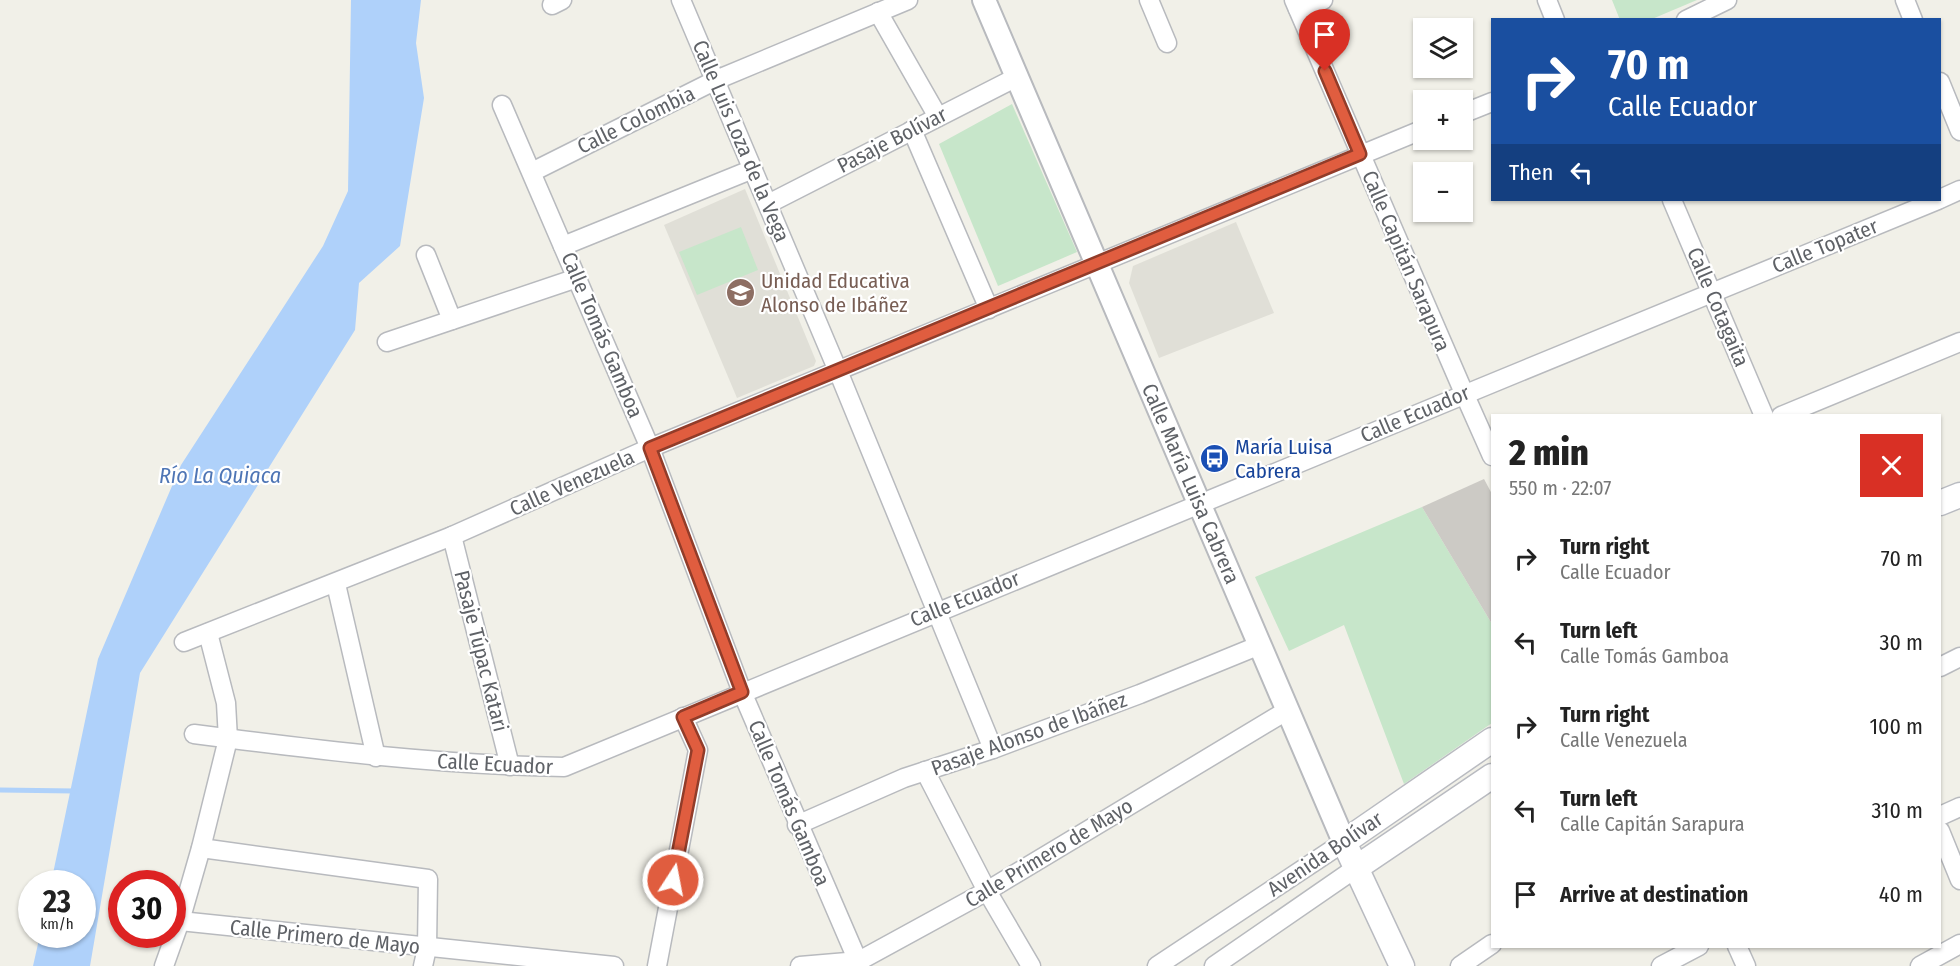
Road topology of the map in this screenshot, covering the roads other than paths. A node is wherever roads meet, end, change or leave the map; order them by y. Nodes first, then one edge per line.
1 (681, 0) edge
2 (908, 0) edge
3 (984, 0) edge
4 (1149, 0) edge
5 (1323, 0) edge
6 (1547, 0) edge
7 (1727, 0) edge
8 (1905, 0) edge
9 (1296, 5) edge
10 (878, 12) junction
11 (1555, 18) edge
12 (1690, 18) edge
13 (1912, 18) edge
14 (1167, 43) dead end
15 (1017, 77) junction
16 (716, 80) junction
17 (1941, 84) edge
18 (1491, 102) edge
19 (502, 105) dead end
20 (1473, 110) edge
21 (938, 117) junction
22 (912, 130) junction
23 (1960, 131) edge
24 (1413, 133) edge
25 (1360, 154) junction
26 (753, 168) junction
27 (531, 172) junction
28 (1960, 190) edge
29 (1941, 198) edge
30 (1672, 201) edge
31 (1934, 201) edge
32 (768, 204) junction
33 (563, 246) junction
34 (426, 255) dead end
35 (1096, 265) junction
36 (577, 278) junction
37 (1712, 293) junction
38 (988, 309) junction
39 (452, 320) junction
40 (387, 342) dead end
41 (1960, 342) edge
42 (838, 371) junction
43 (1464, 393) junction
44 (1760, 414) edge
45 (1786, 414) edge
46 (650, 448) junction
47 (1491, 454) edge
48 (1960, 495) edge
49 (1941, 503) edge
50 (1200, 504) junction
51 (452, 536) junction
52 (336, 584) junction
53 (936, 610) junction
54 (208, 633) junction
55 (184, 642) dead end
56 (1260, 645) junction
57 (1960, 657) edge
58 (1941, 666) edge
59 (742, 692) junction
60 (1288, 710) junction
61 (683, 717) junction
62 (194, 734) dead end
63 (228, 739) junction
64 (1491, 741) edge
65 (993, 749) junction
66 (376, 757) junction
67 (510, 766) junction
68 (925, 771) junction
69 (1491, 777) edge
70 (1960, 807) edge
71 (1941, 816) edge
72 (798, 825) junction
73 (1941, 833) edge
74 (1344, 842) junction
75 (201, 848) junction
76 (1356, 868) junction
77 (1960, 880) edge
78 (987, 891) junction
79 (186, 900) edge
80 (186, 922) edge
81 (1960, 944) edge
82 (1491, 945) edge
83 (170, 948) edge
84 (427, 948) junction
85 (1695, 948) edge
86 (1738, 948) edge
87 (859, 964) edge
88 (164, 966) edge
89 (423, 966) edge
90 (614, 966) edge
91 (657, 966) edge
92 (800, 966) edge
93 (1031, 966) edge
94 (1157, 966) edge
95 (1214, 966) edge
96 (1402, 966) edge
97 (1460, 966) edge
98 (1661, 966) edge
99 (1746, 966) edge
100 (1920, 966) edge

1 - 16 street, Calle Luis Loza de la Vega
2 - 10 street, Calle Colombia
3 - 15 street, Calle María Luisa Cabrera
4 - 14 street
5 - 9 street
6 - 11 street
7 - 12 street
8 - 13 street
9 - 25 street, Calle Capitán Sarapura
10 - 16 street, Calle Colombia
10 - 21 street
15 - 21 street, Pasaje Bolívar
15 - 35 street, Calle María Luisa Cabrera
16 - 26 street, Calle Luis Loza de la Vega
16 - 27 street, Calle Colombia
17 - 23 street
18 - 20 street
19 - 27 street, Calle Tomás Gamboa
21 - 22 street, Pasaje Bolívar
22 - 32 street, Pasaje Bolívar
22 - 38 street
24 - 25 street, Calle Venezuela
25 - 35 street, Calle Venezuela
25 - 43 street, Calle Capitán Sarapura
26 - 32 street, Calle Luis Loza de la Vega
26 - 33 street
27 - 33 street, Calle Tomás Gamboa
28 - 29 street, Calle Topater
30 - 37 street, Calle Cotagaita
31 - 37 street, Calle Topater
32 - 42 street, Calle Luis Loza de la Vega
33 - 36 street, Calle Tomás Gamboa
34 - 39 street
35 - 38 street, Calle Venezuela
35 - 50 street, Calle María Luisa Cabrera
36 - 39 street
36 - 46 street, Calle Tomás Gamboa
37 - 43 street, Calle Ecuador
37 - 44 street, Calle Cotagaita
38 - 42 street, Calle Venezuela
39 - 40 street
41 - 45 street
42 - 46 street, Calle Venezuela
42 - 53 street, Calle Luis Loza de la Vega
43 - 47 street, Calle Capitán Sarapura
43 - 50 street, Calle Ecuador
46 - 51 street, Calle Venezuela
46 - 59 street, Calle Tomás Gamboa
48 - 49 main road
50 - 53 street, Calle Ecuador
50 - 56 street, Calle María Luisa Cabrera
51 - 52 street, Calle Venezuela
51 - 67 street, Pasaje Túpac Katari
52 - 54 street, Calle Venezuela
52 - 66 street
53 - 59 street, Calle Ecuador
53 - 65 street, Calle Luis Loza de la Vega
54 - 55 street, Calle Venezuela
54 - 63 street
56 - 60 street, Calle María Luisa Cabrera
56 - 65 street, Pasaje Alonso de Ibáñez
57 - 58 street
59 - 61 street, Calle Ecuador
59 - 72 street, Calle Tomás Gamboa
60 - 74 street, Calle María Luisa Cabrera
60 - 78 street, Calle Primero de Mayo
61 - 67 street, Calle Ecuador
61 - 91 street
62 - 63 street, Calle Ecuador
63 - 66 street, Calle Ecuador
63 - 75 street
64 - 74 main road, Avenida Bolívar
65 - 68 street, Pasaje Alonso de Ibáñez
66 - 67 street, Calle Ecuador
68 - 72 street, Pasaje Alonso de Ibáñez
68 - 78 street
69 - 76 main road, Avenida Bolívar
70 - 71 street
72 - 87 street, Calle Tomás Gamboa
73 - 77 street
74 - 76 main road, Calle María Luisa Cabrera
74 - 94 street, Avenida Bolívar
75 - 79 street
75 - 84 street
76 - 95 street, Avenida Bolívar
76 - 96 main road, Calle María Luisa Cabrera
78 - 87 street, Calle Primero de Mayo
78 - 93 street
80 - 84 street, Calle Primero de Mayo
81 - 100 street
82 - 97 street
83 - 88 street
84 - 89 street
84 - 90 street, Calle Primero de Mayo
85 - 98 street
86 - 99 street
87 - 92 street, Calle Primero de Mayo

